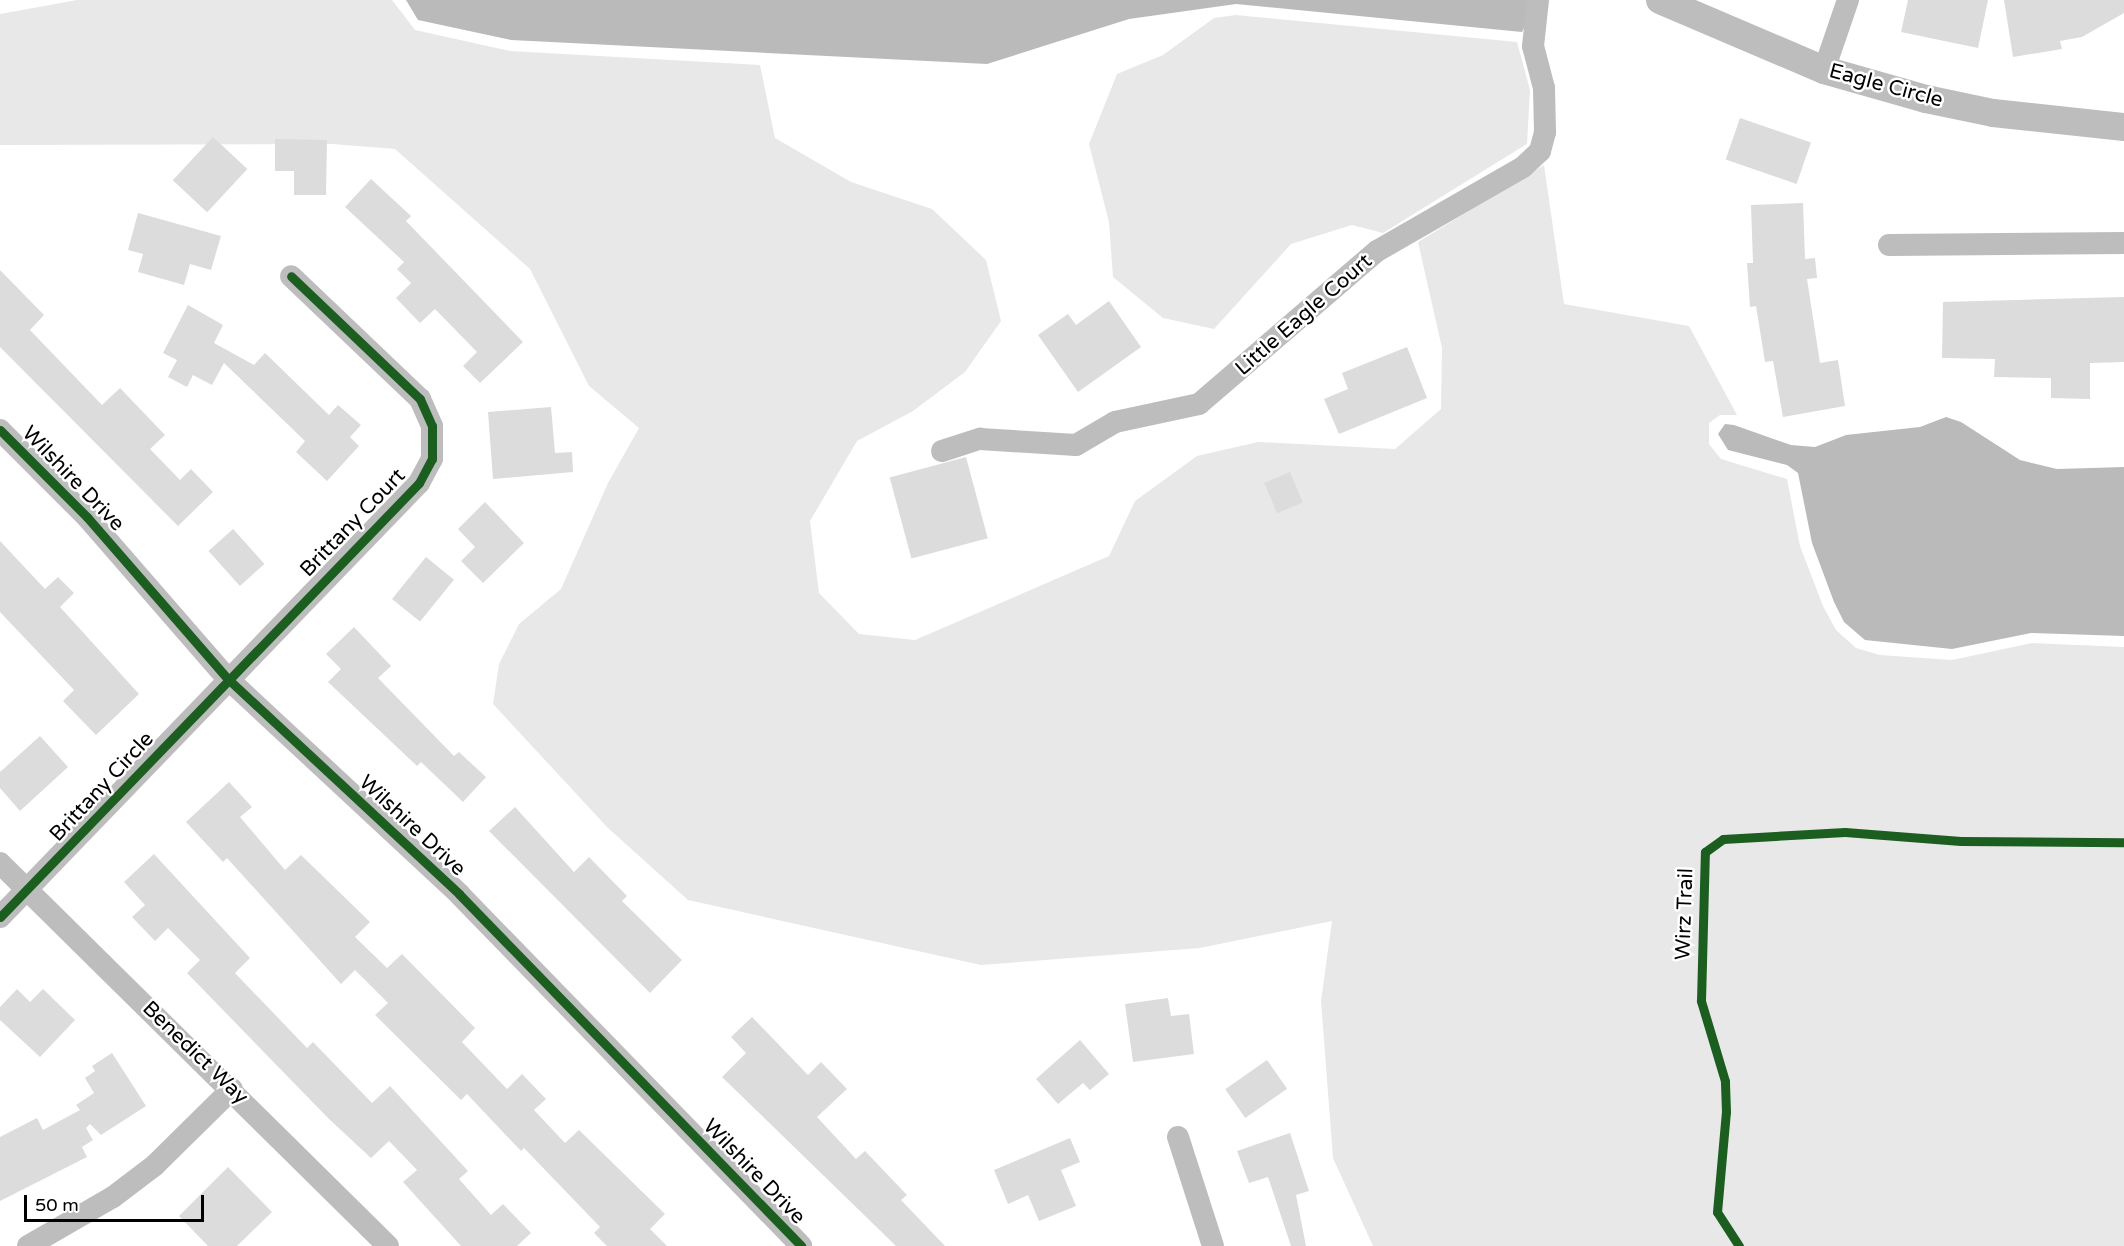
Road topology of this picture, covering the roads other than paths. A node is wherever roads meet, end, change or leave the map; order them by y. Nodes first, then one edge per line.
1 (1538, 0) edge
2 (1660, 0) edge
3 (1848, 0) edge
4 (1824, 70) junction
5 (2124, 127) edge
6 (2124, 243) edge
7 (1888, 245) dead end
8 (291, 276) dead end
9 (0, 430) edge
10 (942, 451) dead end
11 (228, 679) junction
12 (0, 862) edge
13 (29, 891) junction
14 (0, 917) edge
15 (232, 1089) junction
16 (1178, 1137) dead end
17 (28, 1246) edge
18 (388, 1246) edge
19 (801, 1246) edge
20 (1213, 1246) edge

1 - 10 street, Little Eagle Court
2 - 4 street, Eagle Circle
3 - 4 street
4 - 5 street, Eagle Circle
6 - 7 street
8 - 11 street, Brittany Court
9 - 11 street, Wilshire Drive
11 - 13 street, Brittany Circle
11 - 19 street, Wilshire Drive
12 - 13 street, Benedict Way
13 - 14 street, Brittany Circle
13 - 15 street, Benedict Way
15 - 17 street
15 - 18 street, Benedict Way
16 - 20 street

